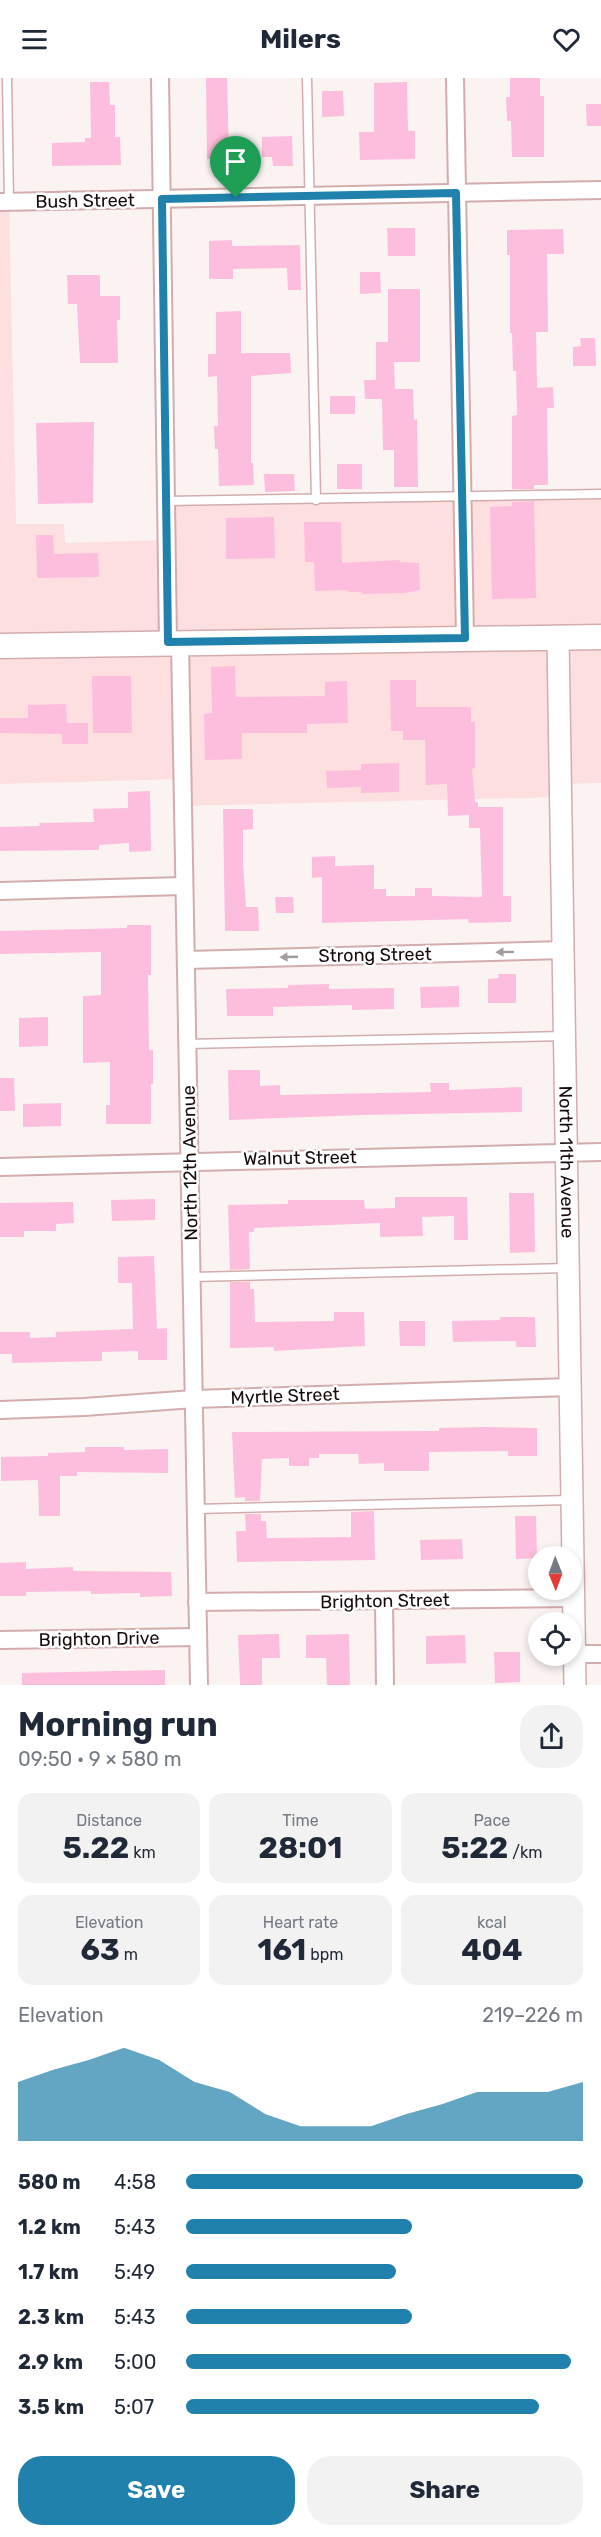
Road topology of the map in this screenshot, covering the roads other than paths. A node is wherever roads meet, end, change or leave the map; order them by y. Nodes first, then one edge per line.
1 (7, 78) edge
2 (160, 78) edge
3 (308, 78) edge
4 (455, 78) edge
5 (601, 190) edge
6 (456, 193) junction
7 (309, 196) junction
8 (162, 199) junction
9 (4, 202) edge
10 (601, 494) edge
11 (462, 498) junction
12 (316, 500) junction
13 (166, 501) junction
14 (601, 636) edge
15 (465, 638) junction
16 (558, 638) junction
17 (174, 642) junction
18 (0, 646) edge
19 (183, 886) junction
20 (0, 891) edge
21 (564, 950) junction
22 (186, 960) junction
23 (565, 1036) junction
24 (187, 1044) junction
25 (601, 1152) edge
26 (567, 1153) junction
27 (191, 1161) junction
28 (0, 1167) edge
29 (568, 1268) junction
30 (192, 1277) junction
31 (570, 1387) junction
32 (194, 1399) junction
33 (0, 1410) edge
34 (572, 1500) junction
35 (196, 1509) junction
36 (572, 1546) edge
37 (528, 1599) edge
38 (384, 1601) junction
39 (197, 1602) junction
40 (198, 1637) junction
41 (0, 1640) edge
42 (582, 1654) edge
43 (601, 1654) edge
44 (574, 1666) edge
45 (199, 1685) edge
46 (385, 1685) edge
47 (575, 1685) edge

1 - 9 lane
2 - 8 street, North 12th Avenue
3 - 7 lane
4 - 6 street
5 - 6 street, Bush Street
6 - 7 street, Bush Street
6 - 11 street
7 - 8 street, Bush Street
7 - 12 lane
8 - 9 street, Bush Street
8 - 13 street, North 12th Avenue
10 - 11 lane
11 - 12 lane
11 - 15 street
12 - 13 lane
13 - 17 street, North 12th Avenue
14 - 16 main road
15 - 16 main road
15 - 17 main road
16 - 21 street, North 11th Avenue
17 - 18 main road
17 - 19 street, North 12th Avenue
19 - 20 street
19 - 22 street, North 12th Avenue
21 -> 22 street, Strong Street
21 - 23 street, North 11th Avenue
22 - 24 street, North 12th Avenue
23 - 24 lane
23 - 26 street, North 11th Avenue
24 - 27 street, North 12th Avenue
25 - 26 street, Walnut Street
26 - 27 street, Walnut Street
26 - 29 street, North 11th Avenue
27 - 28 street, Walnut Street
27 - 30 street, North 12th Avenue
29 - 30 lane
29 - 31 street, North 11th Avenue
30 - 32 street, North 12th Avenue
31 - 32 street, Myrtle Street
31 - 34 street, North 11th Avenue
32 - 33 street, Myrtle Street
32 - 35 street, North 12th Avenue
34 - 35 lane
34 - 36 street, North 11th Avenue
35 - 39 street, North 12th Avenue
37 - 38 street, Brighton Street
38 - 39 street, Brighton Street
38 - 46 street
39 - 40 street, North 12th Avenue
40 - 41 street, Brighton Drive
40 - 45 street, North 12th Avenue
42 - 43 street
44 - 47 street, North 11th Avenue

